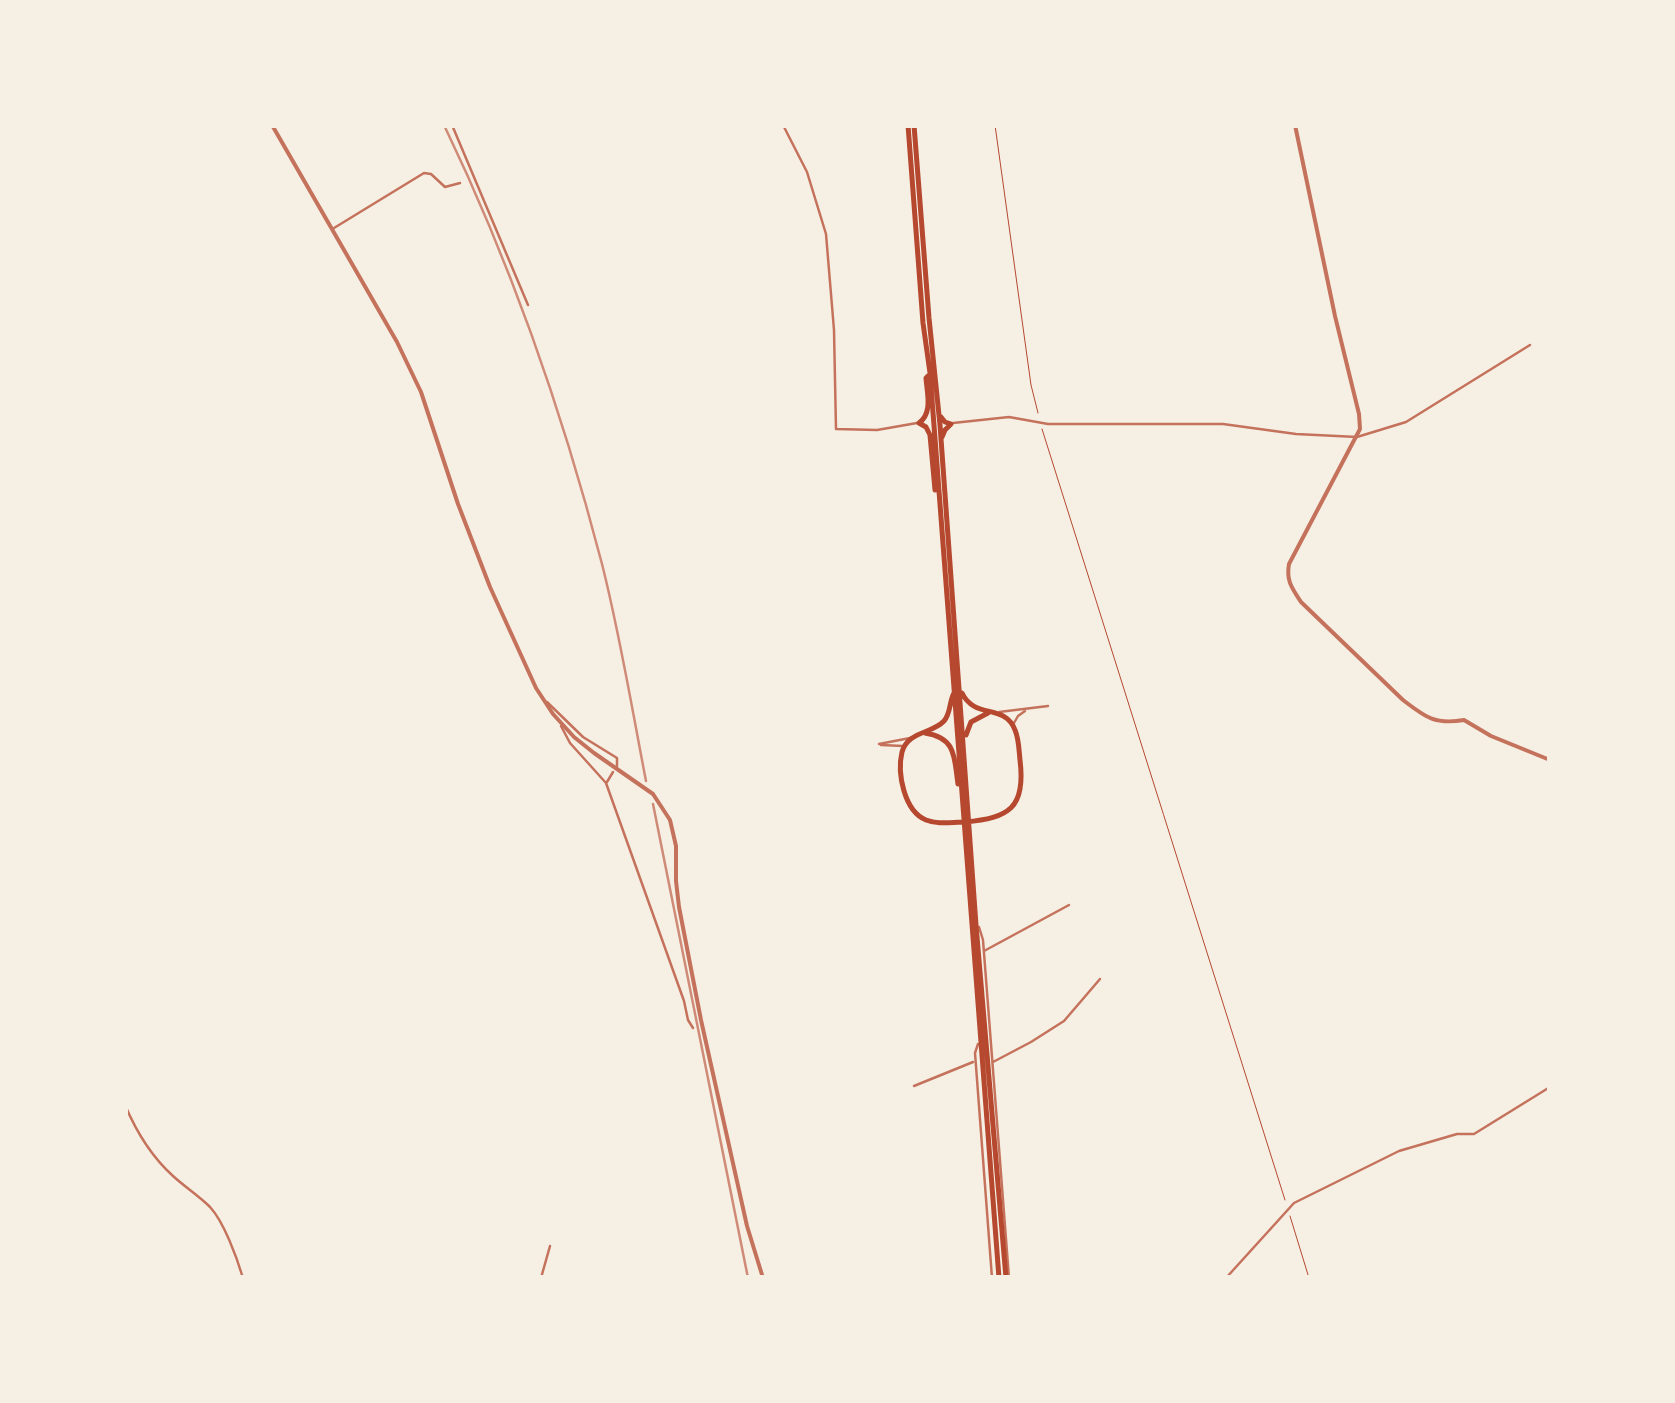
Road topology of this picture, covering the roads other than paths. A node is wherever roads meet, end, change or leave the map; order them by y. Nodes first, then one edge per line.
1 (272, 125) edge
2 (452, 125) edge
3 (783, 125) edge
4 (911, 125) edge
5 (1295, 125) edge
6 (460, 183) dead end
7 (333, 228) junction
8 (528, 305) dead end
9 (1530, 345) dead end
10 (932, 372) junction
11 (919, 422) junction
12 (951, 424) junction
13 (1357, 437) junction
14 (944, 485) junction
15 (940, 502) junction
16 (959, 672) junction
17 (954, 693) junction
18 (544, 699) junction
19 (1048, 706) dead end
20 (1014, 710) junction
21 (1023, 710) junction
22 (995, 713) junction
23 (1008, 718) junction
24 (1014, 727) junction
25 (922, 732) junction
26 (912, 738) junction
27 (572, 740) junction
28 (964, 743) junction
29 (891, 744) junction
30 (905, 746) junction
31 (1550, 760) edge
32 (902, 761) junction
33 (617, 766) dead end
34 (613, 772) dead end
35 (606, 783) junction
36 (962, 796) junction
37 (1070, 905) dead end
38 (976, 925) junction
39 (984, 951) junction
40 (1100, 979) dead end
41 (693, 1028) dead end
42 (981, 1038) junction
43 (976, 1060) junction
44 (992, 1062) junction
45 (914, 1086) dead end
46 (1550, 1086) edge
47 (125, 1105) edge
48 (550, 1246) dead end
49 (243, 1278) edge
50 (540, 1278) edge
51 (762, 1278) edge
52 (1002, 1278) edge
53 (1226, 1278) edge

1 - 7 street
2 - 8 street
3 - 11 street
4 - 10 highway
5 - 13 street
6 - 7 street
7 - 18 street
9 - 13 street
10 - 11 highway
10 - 12 highway
10 - 14 highway
10 - 15 highway
11 - 15 highway
12 - 13 street
12 - 14 highway
13 - 31 street
14 - 16 highway
15 - 17 highway
16 - 22 highway
16 - 28 highway
17 - 25 highway
17 - 36 highway
18 - 27 street
18 - 33 street
19 - 21 street
20 - 21 street
20 - 22 street
20 - 23 street
21 - 23 street
21 - 24 street
22 - 23 highway
22 - 28 highway
23 - 24 highway
24 - 32 highway
25 - 26 highway
25 - 36 highway
26 - 29 street
26 - 30 highway
27 - 35 street
27 - 51 street
28 - 38 highway
29 - 30 street
29 - 32 street
30 - 32 highway
34 - 35 street
35 - 41 street
36 - 42 highway
37 - 39 street
38 - 39 street
38 - 52 highway
39 - 44 street
40 - 44 street
42 - 43 street
42 - 52 highway
43 - 45 street
43 - 52 street
44 - 52 street
46 - 53 street
47 - 49 street
48 - 50 street

